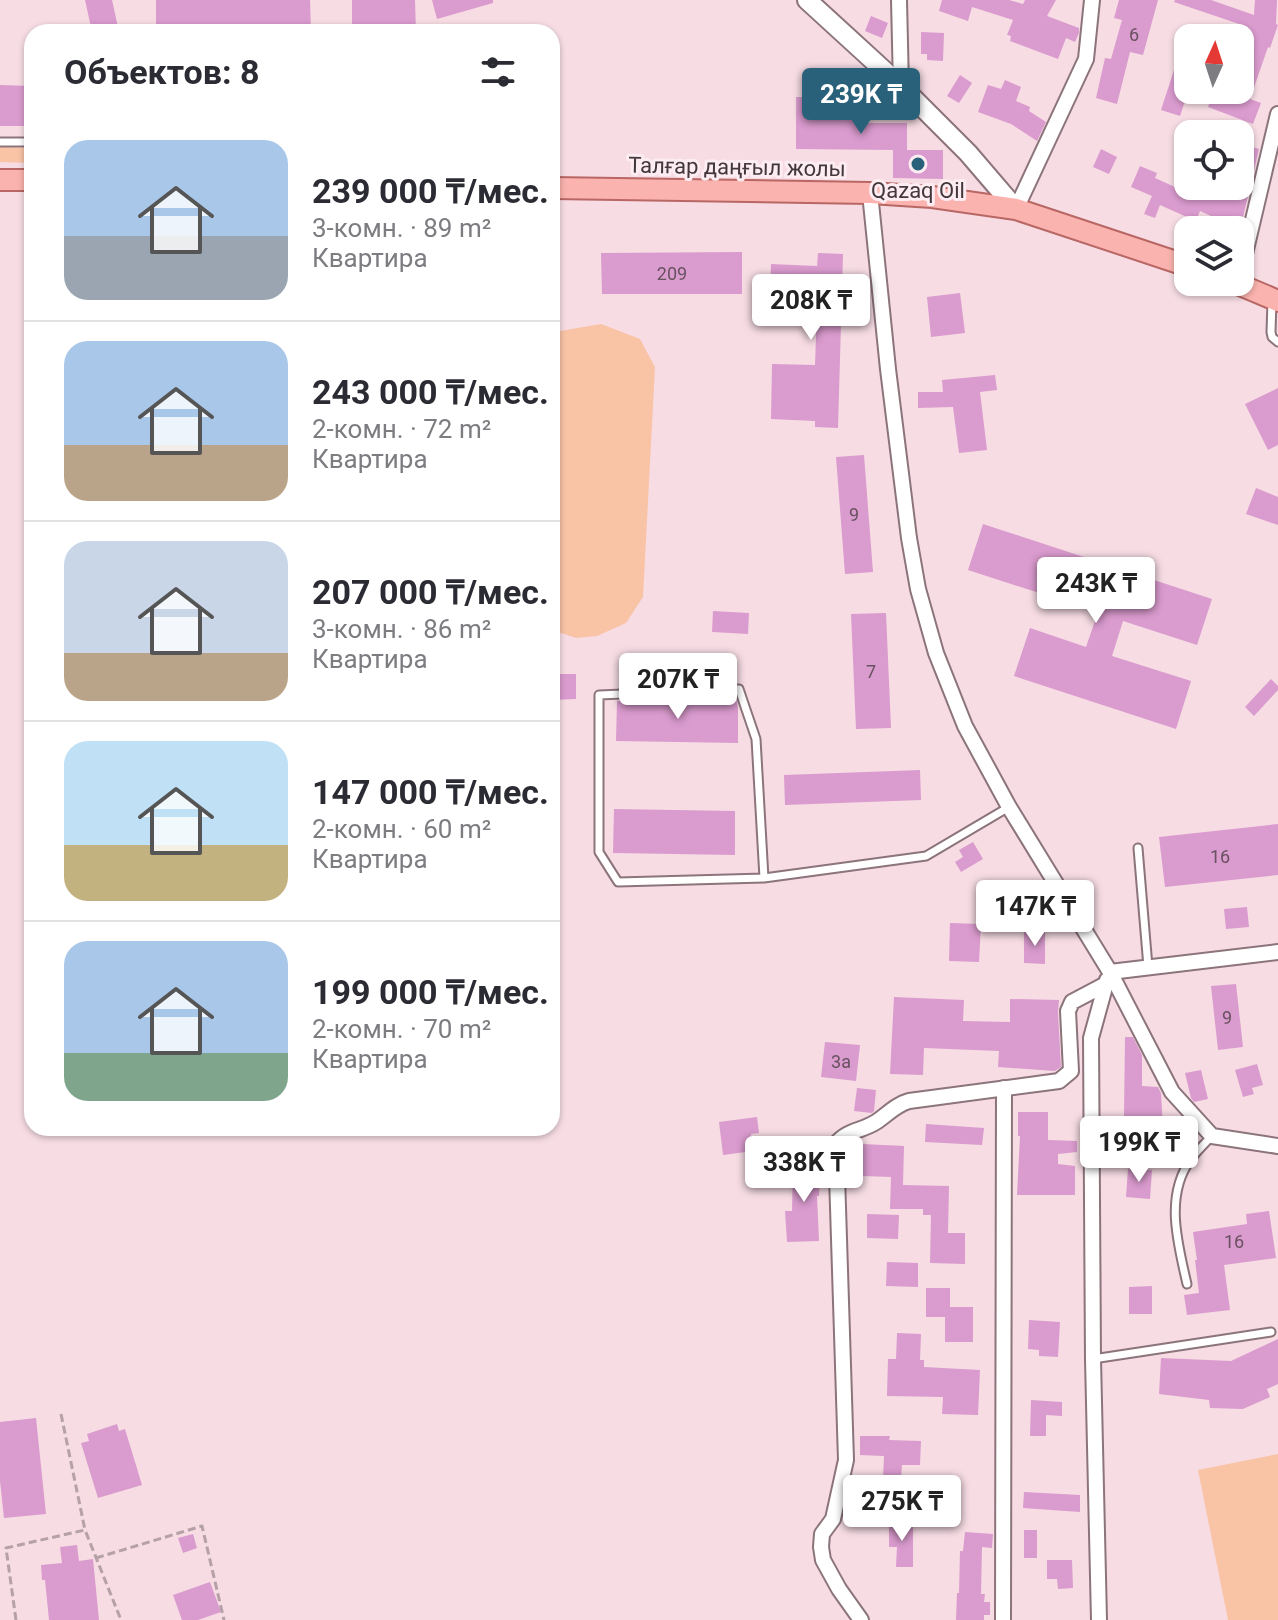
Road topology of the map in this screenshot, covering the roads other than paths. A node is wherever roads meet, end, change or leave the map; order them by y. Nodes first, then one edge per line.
1 (807, 0) edge
2 (899, 0) edge
3 (1092, 0) edge
4 (901, 86) junction
5 (1278, 114) edge
6 (0, 142) edge
7 (24, 142) edge
8 (0, 180) edge
9 (24, 180) edge
10 (560, 188) edge
11 (870, 193) junction
12 (1016, 209) junction
13 (1253, 216) edge
14 (1174, 261) edge
15 (1254, 290) edge
16 (1275, 300) edge
17 (1278, 342) edge
18 (1009, 807) junction
19 (1138, 848) dead end
20 (764, 878) junction
21 (1278, 952) edge
22 (1148, 967) junction
23 (1108, 978) junction
24 (1004, 1088) junction
25 (1212, 1136) junction
26 (1278, 1146) edge
27 (1187, 1284) dead end
28 (1271, 1332) dead end
29 (1093, 1359) junction
30 (861, 1620) edge
31 (1003, 1620) edge
32 (1099, 1620) edge

1 - 4 street
2 - 4 street
3 - 12 street
4 - 12 street
5 - 13 street
6 - 7 lane
8 - 9 main road
10 - 11 main road, Талғар даңғыл жолы
11 - 12 main road, Талғар даңғыл жолы
11 - 18 street
12 - 14 main road, Талғар даңғыл жолы
15 - 16 main road
16 - 17 lane
18 - 20 lane
18 - 23 street
19 - 22 lane
20 - 20 lane
21 - 22 street
22 - 23 street
23 - 24 street
23 - 25 street
23 - 29 street
24 - 30 street
24 - 31 street
25 - 26 street
25 - 27 lane
28 - 29 lane
29 - 32 street

